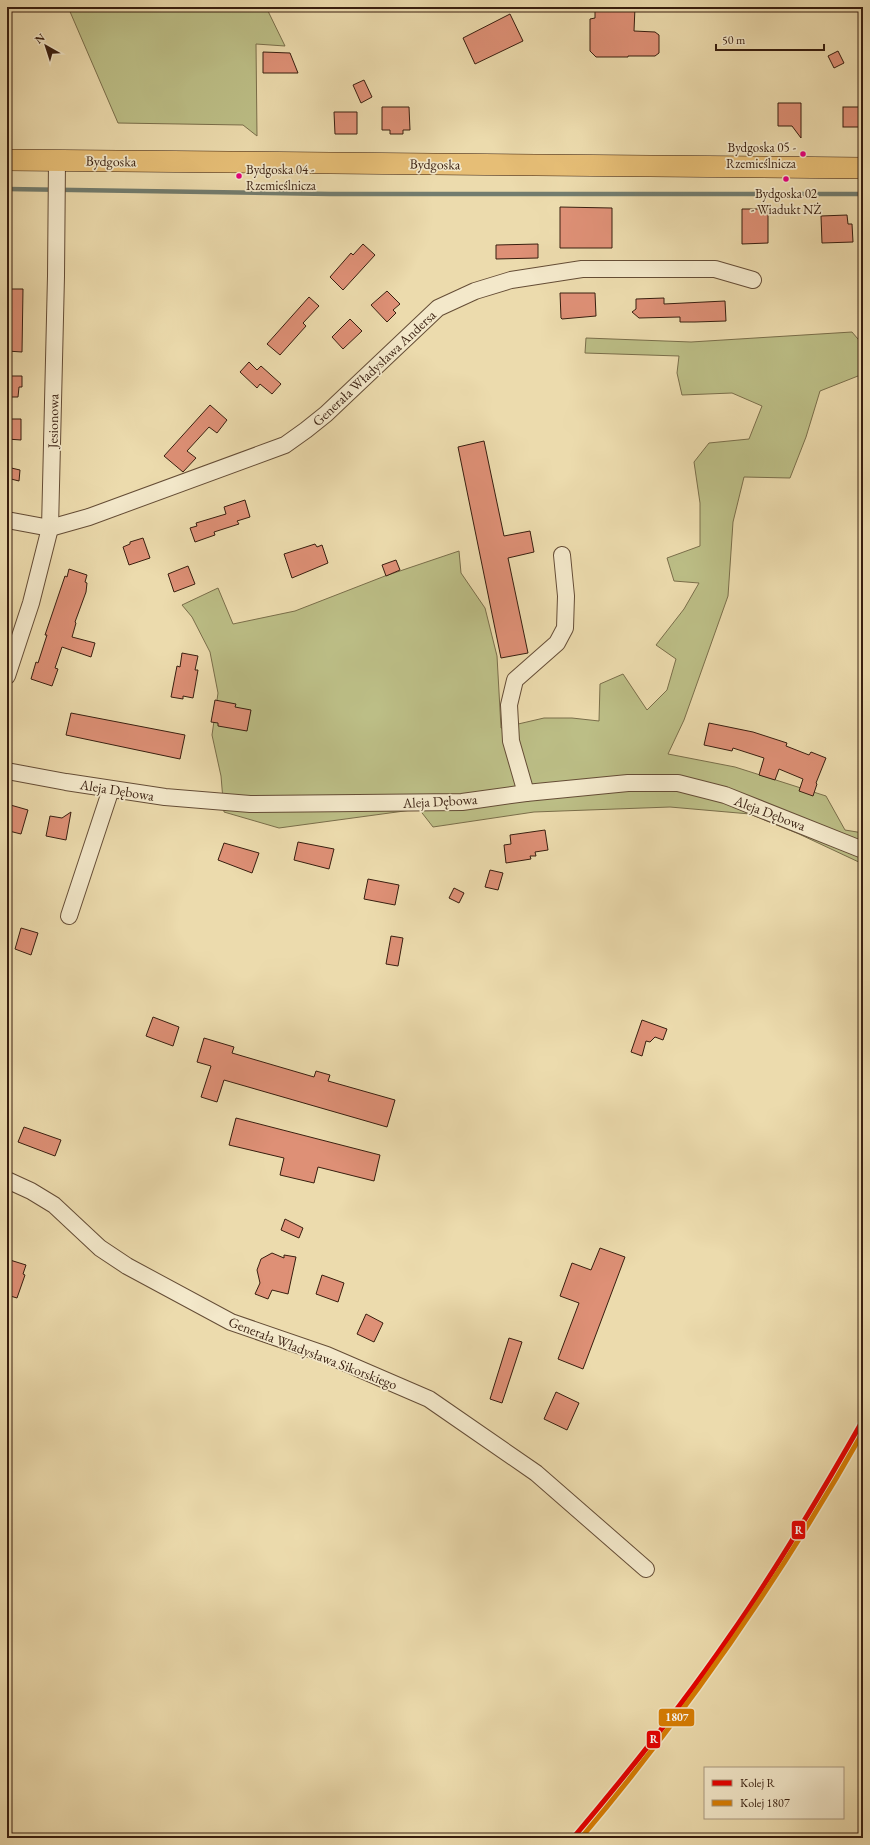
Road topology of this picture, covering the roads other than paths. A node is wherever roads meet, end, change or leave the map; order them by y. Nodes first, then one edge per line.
1 (7, 160) edge
2 (57, 160) junction
3 (863, 168) edge
4 (753, 280) dead end
5 (7, 520) edge
6 (50, 528) junction
7 (562, 555) dead end
8 (7, 676) edge
9 (7, 771) edge
10 (111, 789) junction
11 (526, 793) junction
12 (863, 850) edge
13 (69, 916) dead end
14 (7, 1180) edge
15 (646, 1569) dead end

1 - 2 main road, Bydgoska
2 - 3 main road, Bydgoska
2 - 6 street, Jesionowa
4 - 6 street, Generała Władysława Andersa
5 - 6 street, Generała Władysława Andersa
6 - 8 street, Jesionowa
7 - 11 street
9 - 10 street, Aleja Dębowa
10 - 11 street, Aleja Dębowa
10 - 13 street
11 - 12 street, Aleja Dębowa
14 - 15 street, Generała Władysława Sikorskiego

